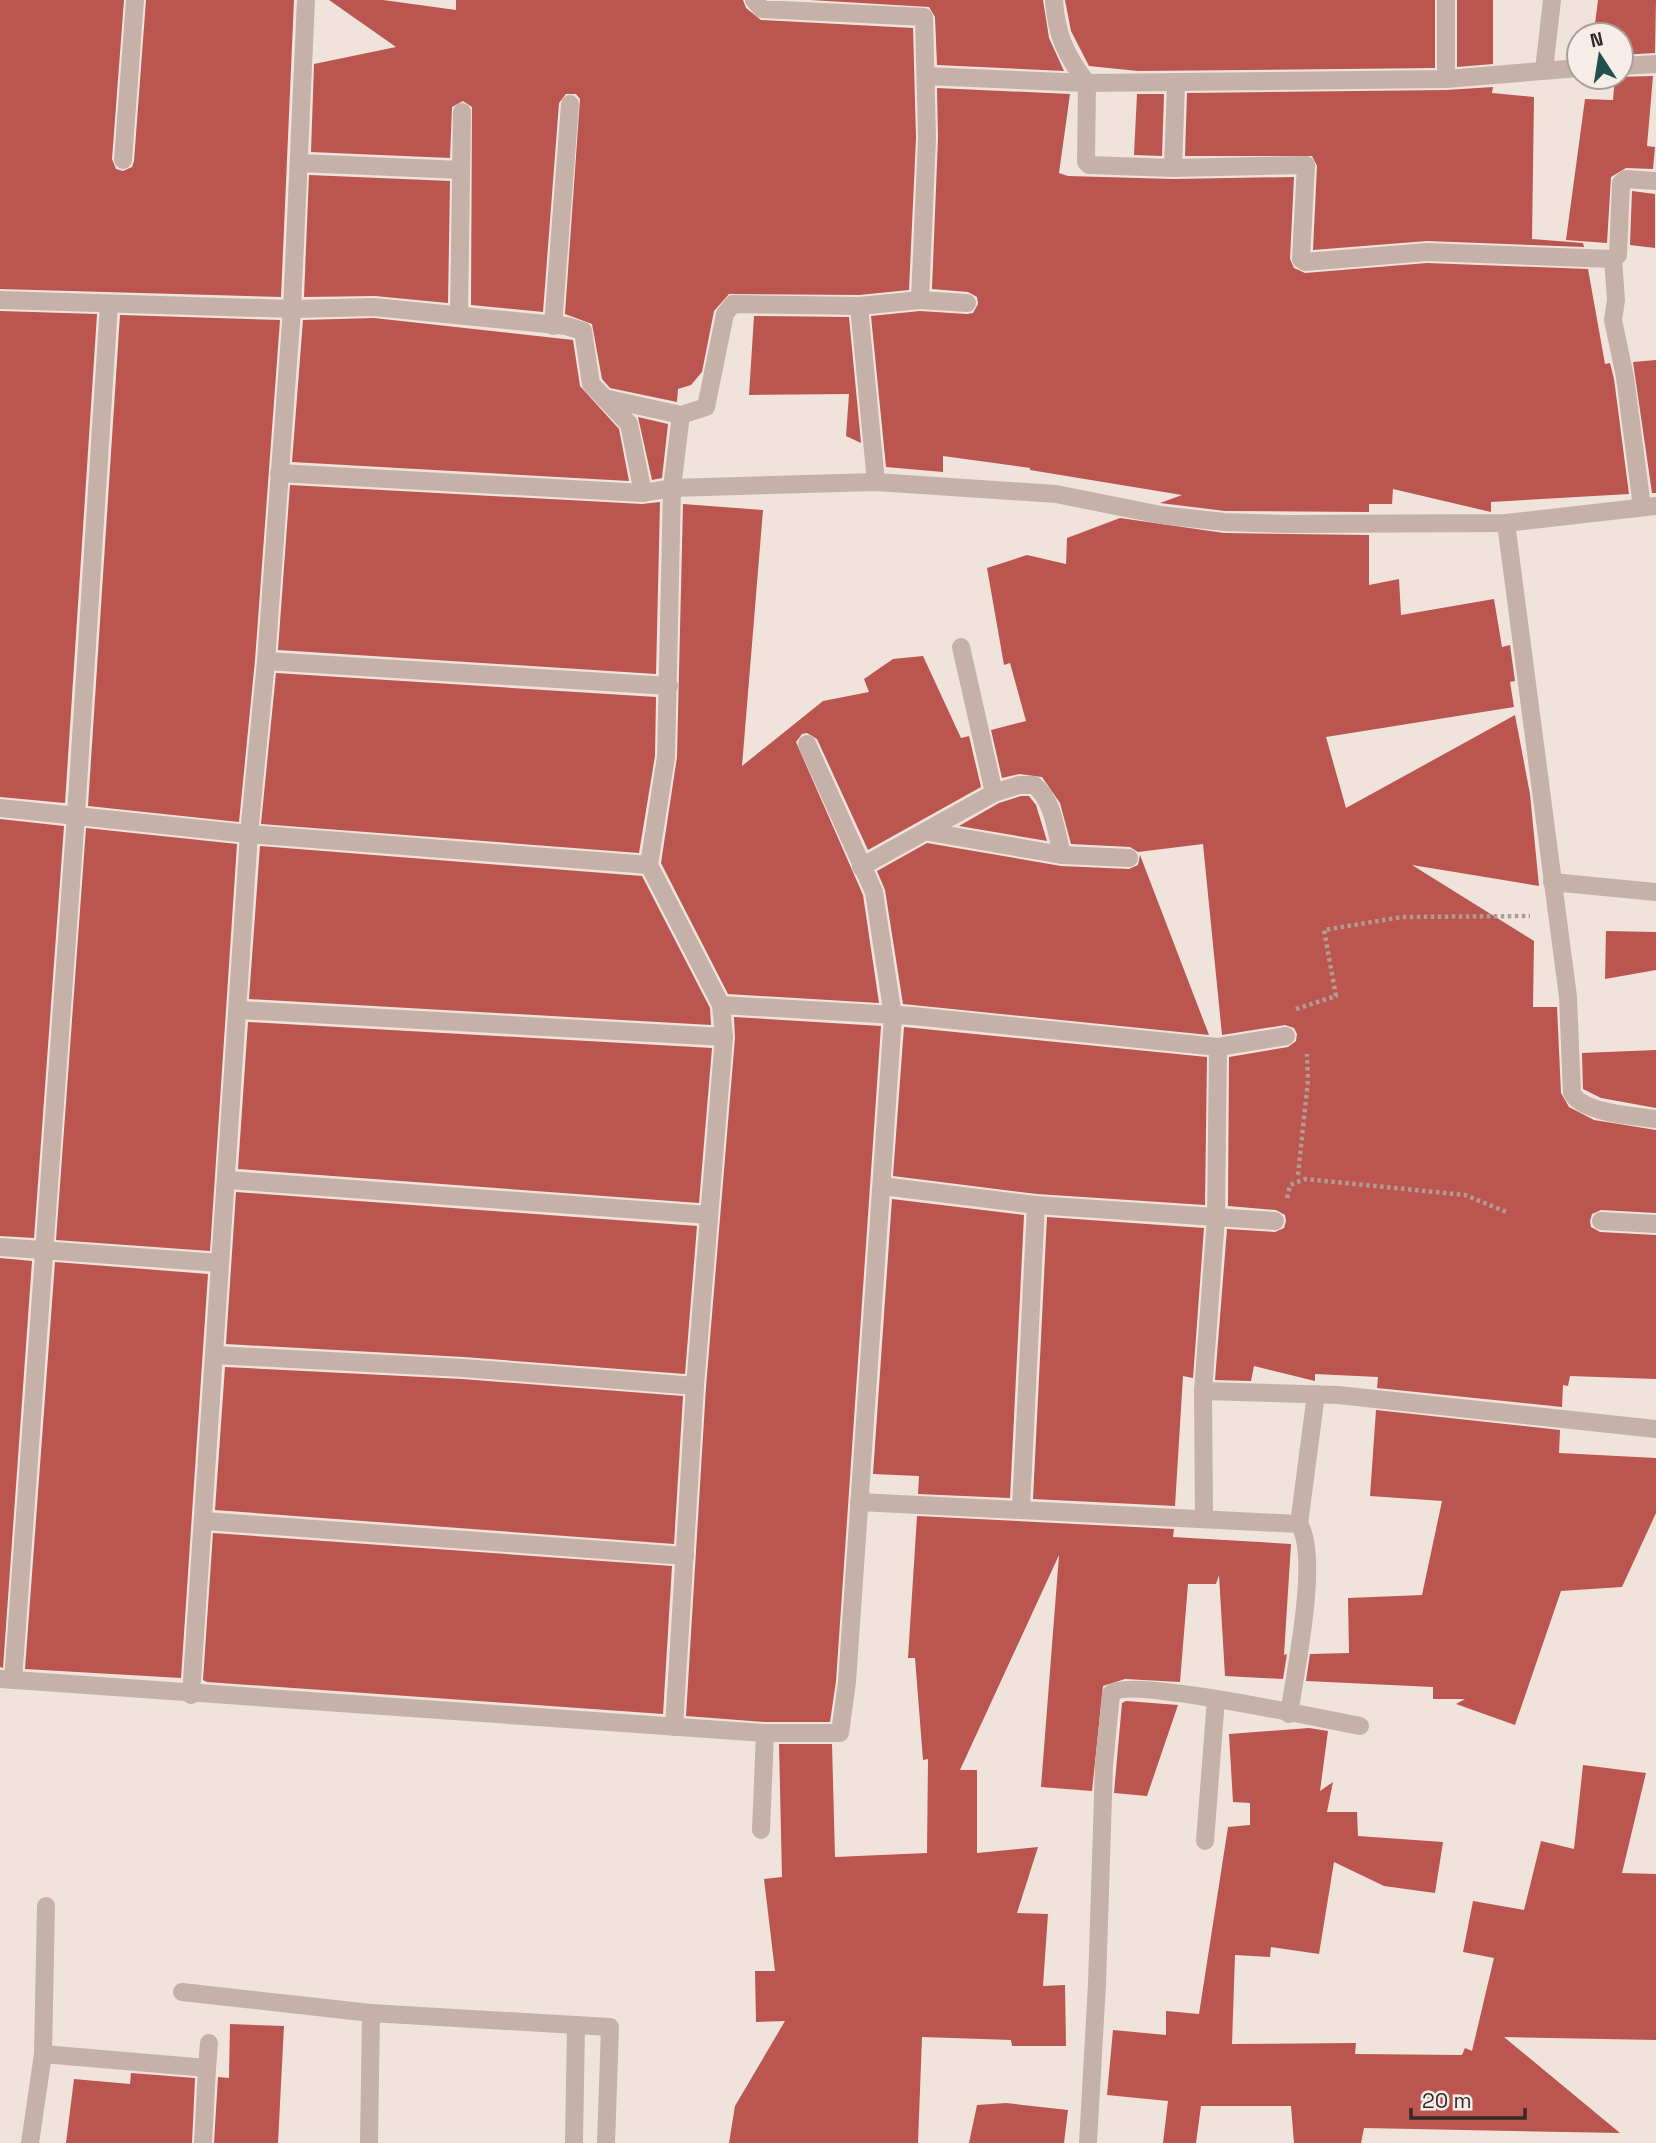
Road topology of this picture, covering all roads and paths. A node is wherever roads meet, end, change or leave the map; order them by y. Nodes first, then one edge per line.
1 (135, 0) edge
2 (306, 0) edge
3 (754, 0) edge
4 (1054, 0) edge
5 (1446, 0) edge
6 (1552, 0) edge
7 (1656, 64) edge
8 (1635, 65) edge
9 (1565, 69) edge
10 (1544, 70) junction
11 (926, 76) junction
12 (1446, 79) junction
13 (1087, 83) junction
14 (1176, 83) junction
15 (570, 104) dead end
16 (462, 112) dead end
17 (123, 159) dead end
18 (299, 163) junction
19 (1173, 168) junction
20 (461, 170) junction
21 (1656, 181) edge
22 (1612, 259) junction
23 (0, 300) edge
24 (920, 300) junction
25 (967, 303) dead end
26 (109, 304) junction
27 (859, 306) junction
28 (292, 309) junction
29 (459, 315) junction
30 (553, 326) junction
31 (601, 397) junction
32 (681, 415) junction
33 (279, 472) junction
34 (876, 482) junction
35 (672, 488) junction
36 (643, 493) junction
37 (1649, 506) edge
38 (1506, 523) junction
39 (961, 647) dead end
40 (267, 661) junction
41 (669, 686) junction
42 (807, 744) dead end
43 (994, 793) junction
44 (0, 808) edge
45 (76, 815) junction
46 (929, 832) junction
47 (249, 834) junction
48 (1062, 855) junction
49 (1129, 858) dead end
50 (649, 865) junction
51 (861, 867) junction
52 (1552, 882) junction
53 (1656, 892) edge
54 (1555, 915) junction
55 (721, 1005) junction
56 (240, 1010) junction
57 (893, 1016) junction
58 (724, 1037) junction
59 (1286, 1037) junction
60 (1218, 1047) junction
61 (1656, 1119) edge
62 (1298, 1175) dead end
63 (228, 1180) junction
64 (882, 1186) junction
65 (1035, 1205) junction
66 (1509, 1213) dead end
67 (709, 1215) junction
68 (1216, 1219) junction
69 (1275, 1221) joint
70 (1601, 1221) dead end
71 (1656, 1224) edge
72 (0, 1247) edge
73 (43, 1249) junction
74 (220, 1263) junction
75 (215, 1355) junction
76 (695, 1386) junction
77 (1203, 1391) junction
78 (1316, 1394) junction
79 (1656, 1429) edge
80 (859, 1502) junction
81 (1021, 1508) junction
82 (1204, 1518) junction
83 (205, 1521) junction
84 (1299, 1524) junction
85 (685, 1556) junction
86 (6, 1680) edge
87 (191, 1695) junction
88 (1216, 1699) junction
89 (1289, 1714) junction
90 (1360, 1726) dead end
91 (674, 1727) junction
92 (765, 1733) junction
93 (761, 1830) dead end
94 (1205, 1841) dead end
95 (46, 1906) dead end
96 (182, 1992) dead end
97 (371, 2013) junction
98 (576, 2025) junction
99 (209, 2043) dead end
100 (43, 2054) junction
101 (207, 2067) junction
102 (30, 2143) edge
103 (203, 2143) edge
104 (369, 2143) edge
105 (574, 2143) edge
106 (607, 2143) edge
107 (1087, 2143) edge

1 - 17 street
2 - 18 street
3 - 11 street
4 - 13 street
5 - 12 street
6 - 10 street
7 - 8 street
9 - 10 street
10 - 12 street
11 - 13 street
11 - 24 street
12 - 14 street
13 - 14 street
13 - 19 street
14 - 19 street
15 - 30 street
16 - 20 street
18 - 20 street
18 - 28 street
19 - 22 street
20 - 29 street
21 - 22 street
22 - 37 street
23 - 26 street
24 - 25 street
24 - 27 street
26 - 28 street
26 - 45 street
27 - 32 street
27 - 34 street
28 - 29 street
28 - 33 street
29 - 30 street
30 - 31 street
31 - 32 street
31 - 36 street
32 - 35 street
33 - 36 street
33 - 40 street
34 - 35 street
34 - 38 street
35 - 36 street
35 - 41 street
37 - 38 street
38 - 52 street
39 - 43 street
40 - 41 street
40 - 47 street
41 - 50 street
42 - 51 street
43 - 46 street
43 - 48 street
44 - 45 street
45 - 47 street
45 - 73 street
46 - 48 street
46 - 51 street
47 - 50 street
47 - 56 street
48 - 49 street
50 - 55 street
51 - 57 street
52 - 53 street
52 - 54 street
54 - 59 path
54 - 61 street
55 - 57 street
55 - 58 street
56 - 58 street
56 - 63 street
57 - 60 street
57 - 64 street
58 - 67 street
59 - 60 street
59 - 62 path
60 - 68 street
63 - 67 street
63 - 74 street
64 - 65 street
64 - 80 street
65 - 68 street
65 - 81 street
66 - 69 path
67 - 76 street
68 - 69 street
68 - 77 street
70 - 71 street
72 - 73 street
73 - 74 street
73 - 86 street
74 - 75 street
75 - 76 street
75 - 83 street
76 - 85 street
77 - 78 street
77 - 82 street
78 - 79 street
78 - 84 street
80 - 81 street
80 - 92 street
81 - 82 street
82 - 84 street
83 - 85 street
83 - 87 street
84 - 89 street
85 - 91 street
86 - 87 street
87 - 91 street
88 - 89 street
88 - 94 street
88 - 107 street
89 - 90 street
91 - 92 street
92 - 93 street
95 - 100 street
96 - 97 street
97 - 98 street
97 - 104 street
98 - 105 street
98 - 106 street
99 - 101 street
100 - 101 street
100 - 102 street
101 - 103 street

